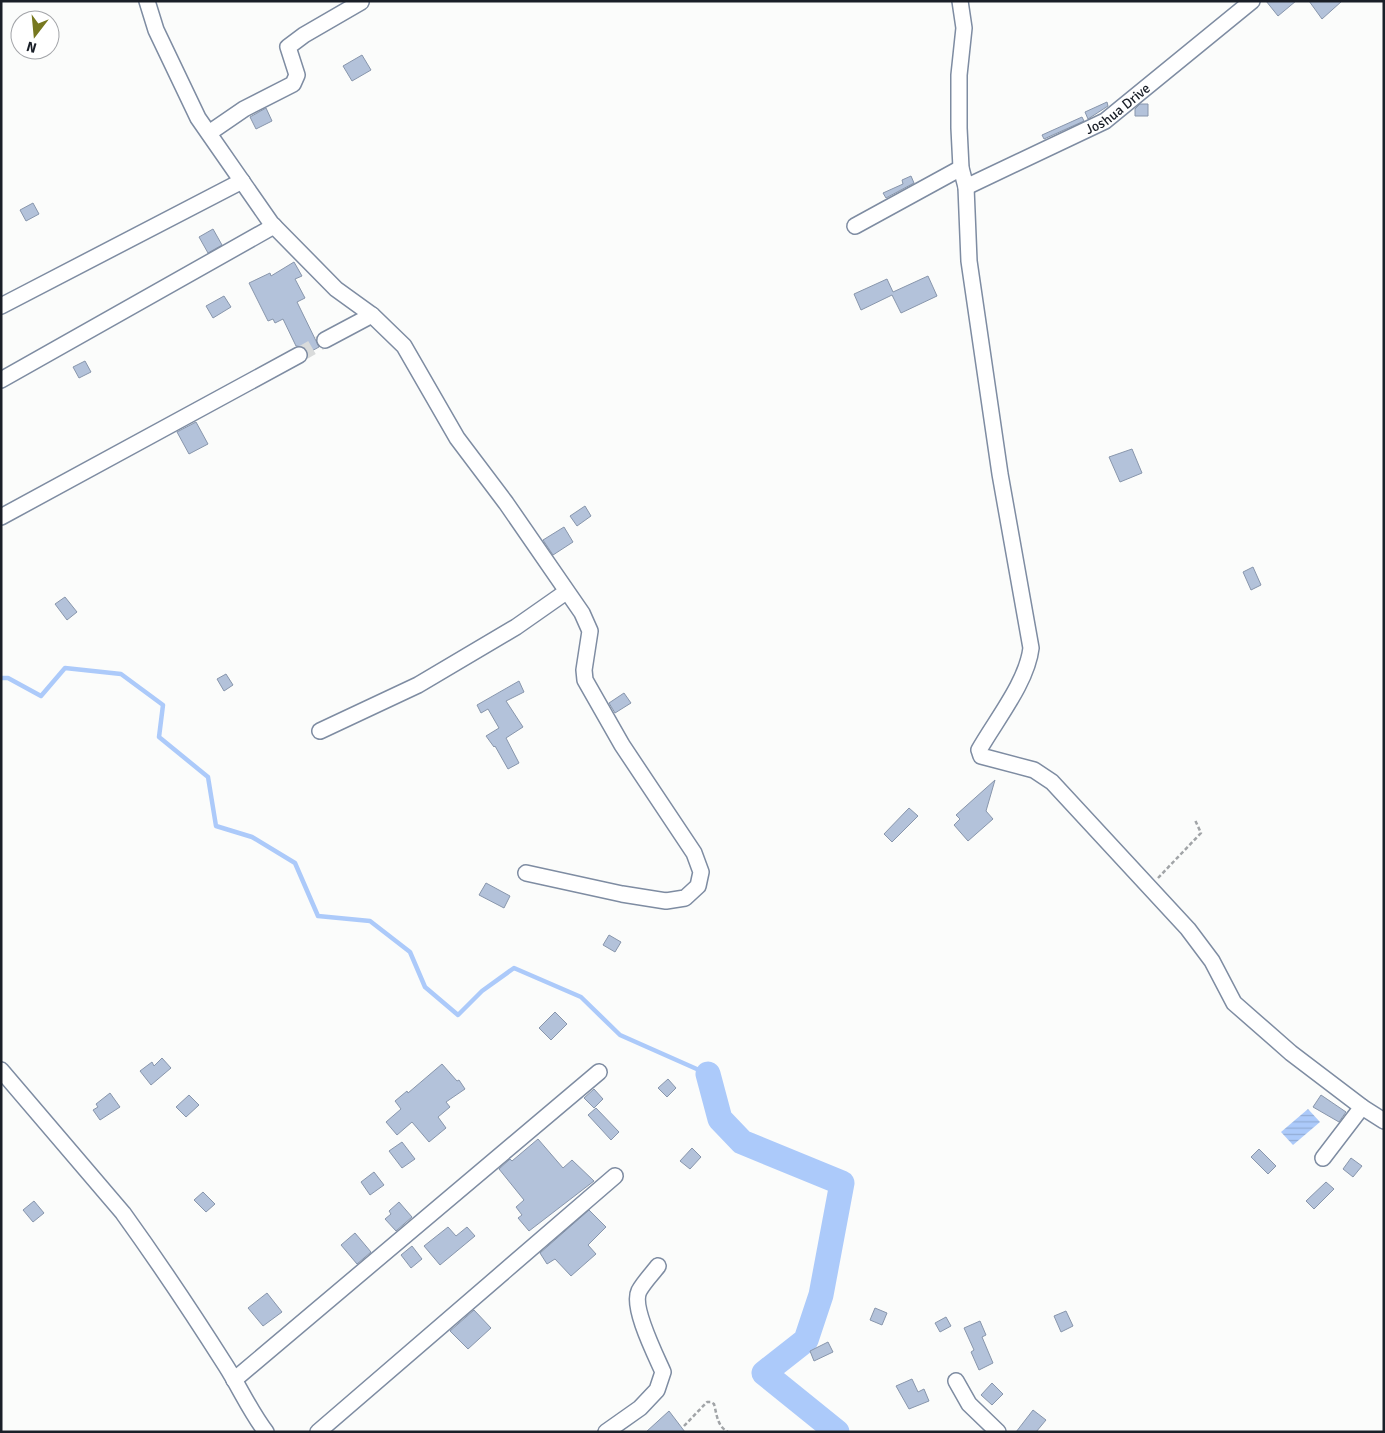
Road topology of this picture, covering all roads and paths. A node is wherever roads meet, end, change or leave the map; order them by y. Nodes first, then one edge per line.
1 (147, 1) edge
2 (960, 1) edge
3 (1252, 1) edge
4 (361, 2) edge
5 (209, 133) junction
6 (961, 168) junction
7 (242, 182) junction
8 (966, 187) junction
9 (274, 226) junction
10 (855, 226) dead end
11 (1, 306) edge
12 (372, 314) junction
13 (326, 340) tunnel mouth
14 (298, 356) tunnel mouth
15 (1, 380) edge
16 (1, 517) edge
17 (566, 592) junction
18 (320, 732) dead end
19 (1195, 820) dead end
20 (526, 873) dead end
21 (1150, 886) junction
22 (1, 1070) edge
23 (599, 1072) dead end
24 (1362, 1107) junction
25 (1384, 1121) edge
26 (1323, 1158) dead end
27 (615, 1176) dead end
28 (658, 1266) dead end
29 (234, 1380) junction
30 (956, 1381) dead end
31 (684, 1426) dead end
32 (266, 1432) edge
33 (318, 1432) edge
34 (606, 1432) edge
35 (727, 1432) edge
36 (998, 1432) edge

1 - 5 street
2 - 6 street
3 - 8 street, Joshua Drive
4 - 5 street
5 - 7 street
6 - 8 street
6 - 10 street
7 - 9 street
7 - 11 street
8 - 21 street
9 - 12 street
9 - 15 street
12 - 13 street
12 - 17 street
14 - 16 street
17 - 18 street
17 - 20 street
19 - 21 path
21 - 24 street
22 - 29 street
23 - 29 street
24 - 25 street
24 - 26 street
27 - 33 street
28 - 34 street
29 - 32 street
30 - 36 street
31 - 35 path

